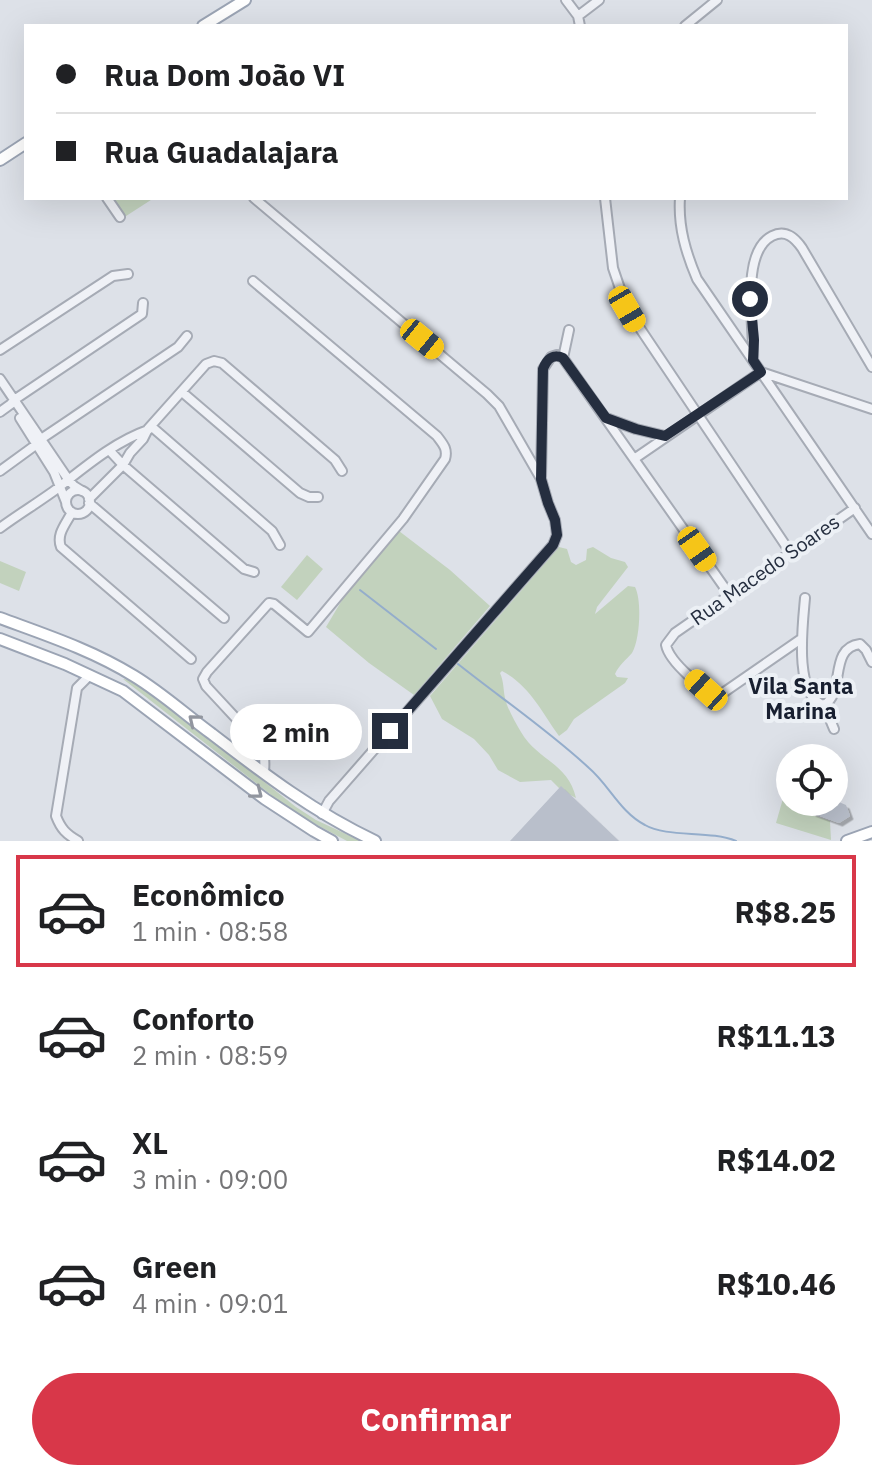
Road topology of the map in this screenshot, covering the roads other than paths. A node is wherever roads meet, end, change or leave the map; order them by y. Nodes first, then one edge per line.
1 (245, 0) edge
2 (566, 0) edge
3 (599, 0) edge
4 (712, 1) edge
5 (578, 16) junction
6 (206, 24) edge
7 (580, 24) edge
8 (687, 24) edge
9 (24, 144) edge
10 (0, 160) edge
11 (108, 200) edge
12 (256, 200) edge
13 (605, 200) edge
14 (680, 200) edge
15 (120, 217) dead end
16 (128, 274) dead end
17 (253, 281) dead end
18 (143, 303) dead end
19 (569, 330) dead end
20 (187, 336) dead end
21 (0, 350) edge
22 (563, 358) junction
23 (753, 360) junction
24 (872, 367) edge
25 (761, 372) junction
26 (0, 379) edge
27 (0, 387) edge
28 (182, 392) junction
29 (13, 402) junction
30 (872, 409) edge
31 (0, 412) edge
32 (697, 415) junction
33 (606, 418) junction
34 (150, 428) junction
35 (665, 436) junction
36 (39, 442) junction
37 (110, 451) junction
38 (634, 459) junction
39 (123, 465) junction
40 (0, 471) edge
41 (342, 471) dead end
42 (68, 479) junction
43 (541, 479) junction
44 (59, 487) junction
45 (82, 491) junction
46 (318, 497) dead end
47 (89, 501) junction
48 (66, 502) junction
49 (855, 508) junction
50 (72, 512) junction
51 (0, 528) edge
52 (872, 534) edge
53 (280, 545) dead end
54 (790, 552) junction
55 (254, 572) dead end
56 (729, 594) junction
57 (805, 598) dead end
58 (0, 618) edge
59 (224, 618) dead end
60 (43, 634) junction
61 (0, 639) edge
62 (801, 639) junction
63 (17, 645) junction
64 (191, 659) dead end
65 (109, 661) junction
66 (872, 662) edge
67 (89, 676) junction
68 (824, 705) junction
69 (834, 729) dead end
70 (264, 773) junction
71 (322, 814) junction
72 (872, 832) edge
73 (78, 841) edge
74 (332, 841) edge
75 (375, 841) edge
76 (847, 841) edge

1 - 6 main road
2 - 5 street
3 - 5 street
4 - 8 street
5 - 7 street
9 - 10 main road
11 - 15 street
12 - 43 street
13 - 32 street
14 - 23 street
16 - 21 street
17 - 70 street
18 - 29 street
19 - 22 street
20 - 36 street
22 - 33 street
22 - 43 street
23 - 24 street
23 - 25 street
25 - 30 street
25 - 32 street
25 - 49 street
26 - 29 street
27 - 29 street
28 - 34 street
28 - 41 street
28 - 46 street
29 - 31 street
29 - 36 street
32 - 35 street
32 - 54 street
33 - 35 street
33 - 38 street
34 - 37 street
34 - 39 street
34 - 53 street
35 - 38 street
36 - 40 street
36 - 42 street
36 - 44 street
37 - 39 street
37 - 42 street
38 - 56 street
39 - 47 street
39 - 55 street
42 - 44 street
42 - 45 street
43 - 71 street
44 - 48 street
44 - 51 street
45 - 47 street
45 - 48 street
47 - 50 street
47 - 59 street
48 - 50 street
49 - 52 street
49 - 54 street, Rua Macedo Soares
50 - 64 street
54 - 56 street, Rua Macedo Soares
56 - 62 street, Rua Macedo Soares
57 - 62 street
58 - 60 main road
60 - 63 main road
60 - 65 main road
61 - 63 main road
62 - 68 street
63 - 67 main road
65 - 67 main road
70 -> 65 main road
66 - 68 street
67 - 73 street
67 -> 74 main road
68 - 69 street
70 - 71 main road
71 - 75 main road
72 - 76 main road

